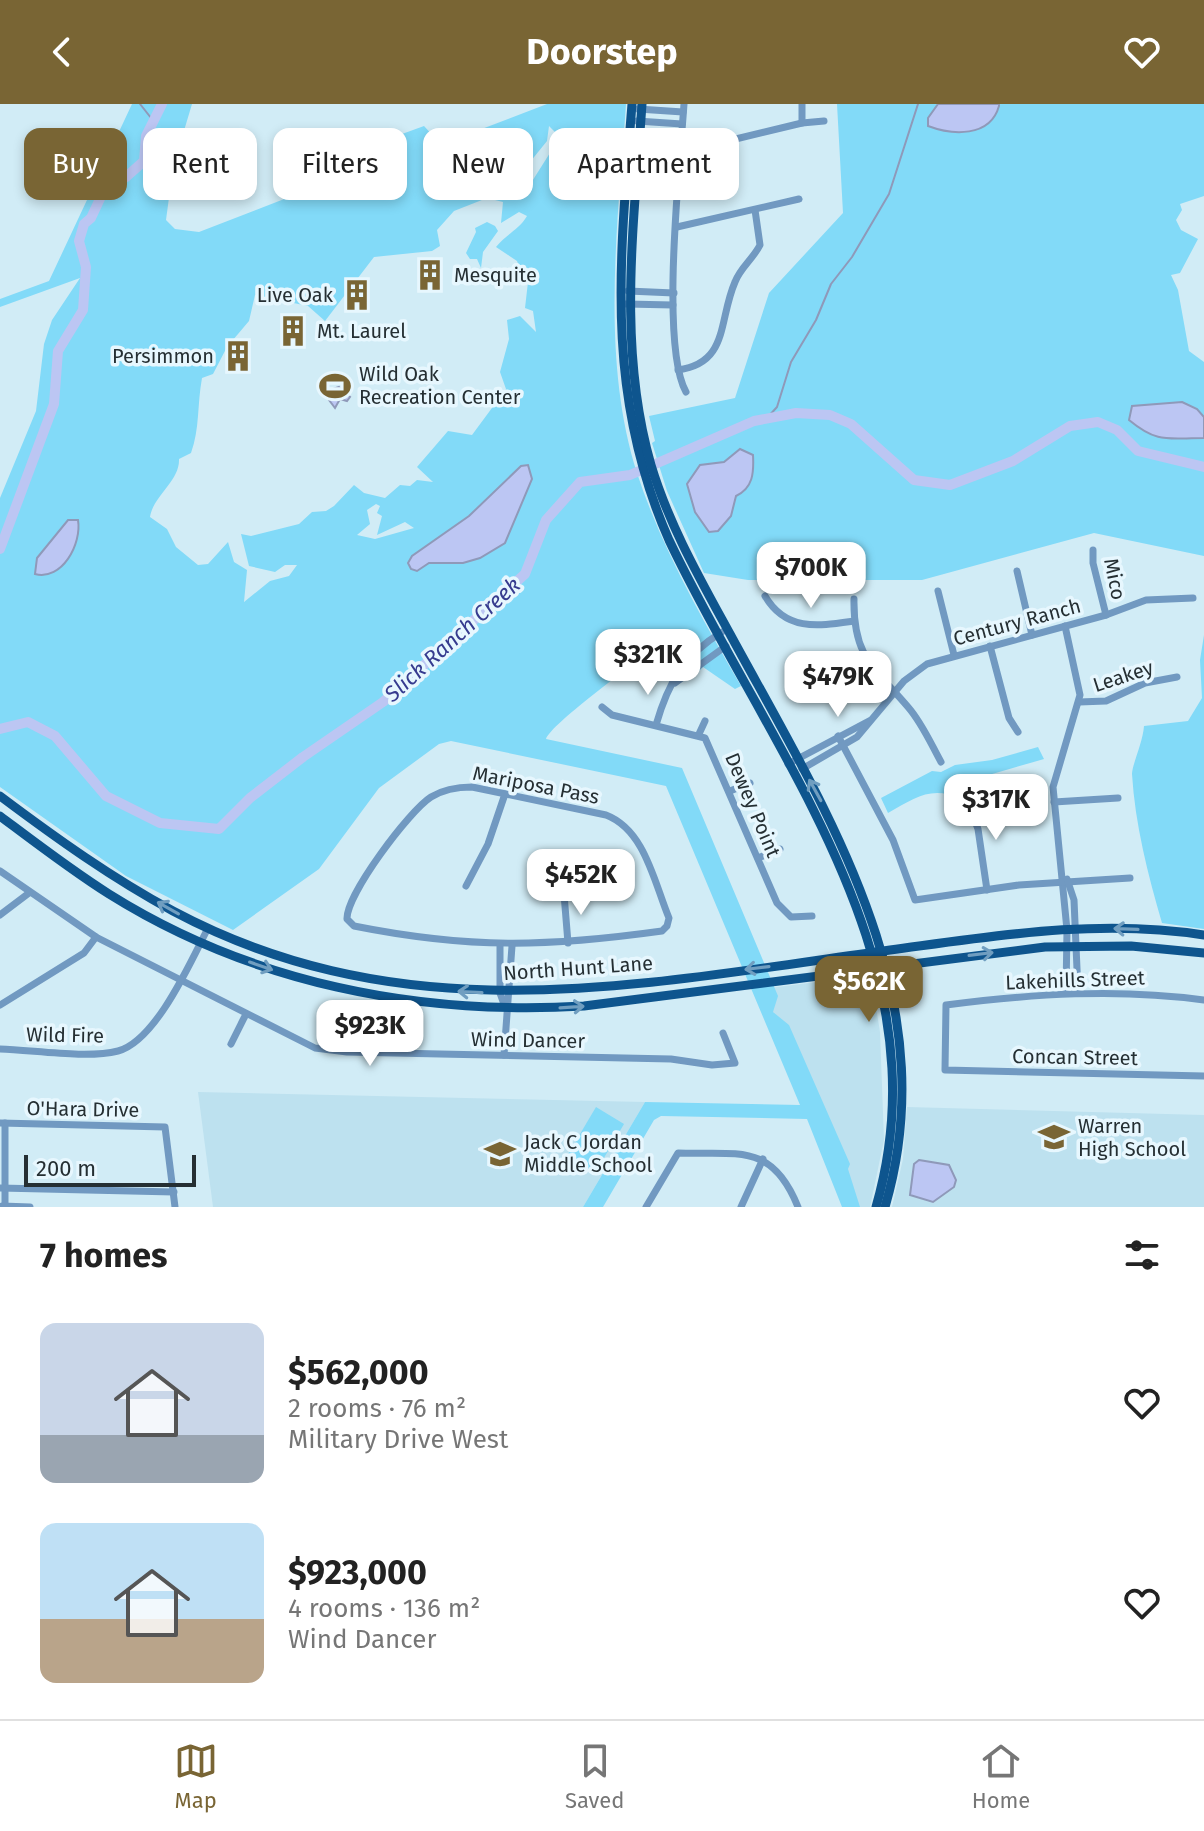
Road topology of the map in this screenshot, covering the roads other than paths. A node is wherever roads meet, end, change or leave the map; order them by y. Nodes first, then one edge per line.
1 (802, 104) edge
2 (637, 106) edge
3 (684, 108) edge
4 (660, 110) junction
5 (636, 121) junction
6 (824, 121) dead end
7 (659, 122) junction
8 (802, 123) junction
9 (682, 124) junction
10 (682, 128) edge
11 (739, 138) edge
12 (799, 199) dead end
13 (679, 200) edge
14 (755, 210) junction
15 (677, 227) junction
16 (626, 291) junction
17 (649, 292) junction
18 (674, 293) junction
19 (625, 304) junction
20 (649, 305) junction
21 (673, 305) junction
22 (678, 370) junction
23 (686, 392) dead end
24 (1093, 550) dead end
25 (1017, 571) dead end
26 (938, 591) dead end
27 (765, 596) dead end
28 (1193, 598) dead end
29 (854, 599) dead end
30 (1106, 615) junction
31 (854, 621) junction
32 (1065, 626) junction
33 (722, 632) junction
34 (1032, 635) junction
35 (729, 644) junction
36 (990, 646) junction
37 (689, 655) junction
38 (954, 655) junction
39 (868, 663) junction
40 (697, 664) junction
41 (1177, 677) dead end
42 (673, 685) junction
43 (893, 693) junction
44 (816, 695) dead end
45 (1079, 702) junction
46 (602, 707) dead end
47 (871, 720) junction
48 (705, 721) dead end
49 (656, 725) junction
50 (1018, 732) dead end
51 (699, 734) junction
52 (838, 736) junction
53 (844, 746) junction
54 (813, 750) junction
55 (819, 760) junction
56 (941, 762) dead end
57 (796, 766) junction
58 (750, 783) dead end
59 (730, 791) junction
60 (505, 794) junction
61 (0, 796) edge
62 (1118, 798) dead end
63 (1054, 802) junction
64 (968, 803) dead end
65 (0, 816) edge
66 (69, 847) junction
67 (780, 849) dead end
68 (758, 858) junction
69 (60, 860) junction
70 (0, 871) edge
71 (1130, 878) dead end
72 (1065, 879) junction
73 (466, 886) dead end
74 (987, 890) junction
75 (29, 893) junction
76 (564, 894) dead end
77 (1075, 911) junction
78 (1065, 912) junction
79 (0, 915) edge
80 (812, 916) dead end
81 (208, 928) junction
82 (1072, 930) junction
83 (1204, 935) edge
84 (96, 937) junction
85 (201, 942) junction
86 (568, 943) junction
87 (500, 945) junction
88 (1076, 945) junction
89 (512, 946) junction
90 (1064, 946) junction
91 (877, 952) junction
92 (1204, 953) edge
93 (1065, 963) junction
94 (1077, 963) junction
95 (500, 965) junction
96 (512, 965) junction
97 (880, 967) junction
98 (180, 981) junction
99 (658, 981) junction
100 (1066, 992) junction
101 (1078, 992) junction
102 (505, 993) junction
103 (660, 997) junction
104 (1204, 1000) edge
105 (0, 1005) edge
106 (506, 1009) junction
107 (246, 1014) junction
108 (723, 1033) dead end
109 (231, 1044) dead end
110 (0, 1049) edge
111 (504, 1055) junction
112 (945, 1070) joint
113 (1204, 1076) edge
114 (895, 1120) junction
115 (2, 1123) edge
116 (763, 1159) junction
117 (3, 1188) edge
118 (174, 1192) junction
119 (3, 1206) edge
120 (30, 1207) edge
121 (175, 1207) edge
122 (646, 1207) edge
123 (741, 1207) edge
124 (798, 1207) edge
125 (876, 1207) edge
126 (885, 1207) edge

1 - 8 street
2 - 4 street
2 - 5 main road
3 - 4 street
3 - 9 street
4 - 7 street
5 - 7 street
5 - 16 main road
6 - 8 street
7 - 9 street
8 - 11 street
9 - 10 street
12 - 14 street
13 - 15 street
14 - 15 street
14 - 22 street
15 - 18 street
16 - 17 street
16 - 19 main road
17 - 18 street
17 - 20 street
18 - 21 street
19 - 20 street
19 - 33 main road
20 - 21 street
21 - 22 street
22 - 23 street
24 - 30 street, Mico
25 - 34 street
26 - 38 street
27 - 31 street
28 - 30 street, Century Ranch
29 - 31 street
30 - 32 street, Century Ranch
31 - 39 street
32 - 34 street, Century Ranch
32 - 45 street
33 - 35 main road
33 - 37 street
34 - 36 street, Century Ranch
35 - 40 street
35 - 57 main road
36 - 38 street, Century Ranch
36 - 50 street
37 - 40 street
37 - 42 street
38 - 43 street, Century Ranch
39 - 43 street
39 - 44 street
40 - 42 street
41 - 45 street, Leakey
42 - 49 street
43 - 47 street, Century Ranch
43 - 56 street
45 - 63 street
46 - 49 street
47 - 52 street, Century Ranch
47 - 53 street, Century Ranch
48 - 51 street
49 - 51 street
51 - 59 street, Dewey Point
52 - 53 street
52 - 54 street, Century Ranch
53 - 55 street, Century Ranch
53 - 74 street
54 - 55 street
54 - 57 street, Century Ranch
55 - 57 street, Century Ranch
57 - 91 main road
58 - 59 street
59 - 68 street, Dewey Point
60 - 73 street
60 - 86 street, Mariposa Pass
60 - 87 street, Mariposa Pass
61 - 66 main road, North Hunt Lane
62 - 63 street
63 - 72 street
64 - 74 street
65 - 69 main road, North Hunt Lane
66 - 69 main road
81 -> 66 main road, North Hunt Lane
67 - 68 street
68 - 80 street, Dewey Point
69 - 85 main road, North Hunt Lane
70 - 75 street, Wind Dancer
71 - 72 street
72 - 74 street
72 - 77 street
72 - 78 street
75 - 79 street
75 - 84 street, Wind Dancer
76 - 86 street
77 - 78 street
77 - 82 street
78 - 82 street
81 - 85 street, Wild Fire
102 -> 81 main road, North Hunt Lane
83 -> 82 main road, North Hunt Lane
82 - 88 street
82 - 90 street
82 - 91 main road, North Hunt Lane
84 - 98 street, Wind Dancer
84 - 105 street
85 - 98 street, Wild Fire
85 -> 106 main road, North Hunt Lane
86 - 89 street
87 - 89 street
87 - 95 street
88 - 90 main road, North Hunt Lane
88 - 92 main road, North Hunt Lane
88 - 94 street
89 - 96 street
90 - 93 street
97 -> 90 main road, North Hunt Lane
91 - 97 main road
91 -> 99 main road, North Hunt Lane
93 - 94 street
93 - 100 street
94 - 101 street
95 - 96 street
95 - 102 street
96 - 102 street
97 - 103 main road, North Hunt Lane
97 - 114 main road
98 - 107 street, Wind Dancer
98 - 110 street, Wild Fire
99 - 102 main road, North Hunt Lane
99 - 103 main road
100 - 101 street, Lakehills Street
100 - 112 street, Lakehills Street
101 - 104 street, Lakehills Street
102 - 106 street
106 -> 103 main road, North Hunt Lane
106 - 111 street
107 - 109 street
107 - 111 street, Wind Dancer
108 - 111 street, Wind Dancer
112 - 113 street, Concan Street
114 - 125 main road
114 - 126 main road
115 - 117 street
115 - 118 street, O'Hara Drive
116 - 122 street
116 - 123 street
116 - 124 street
117 - 118 street
117 - 119 street
118 - 121 street
119 - 120 street

